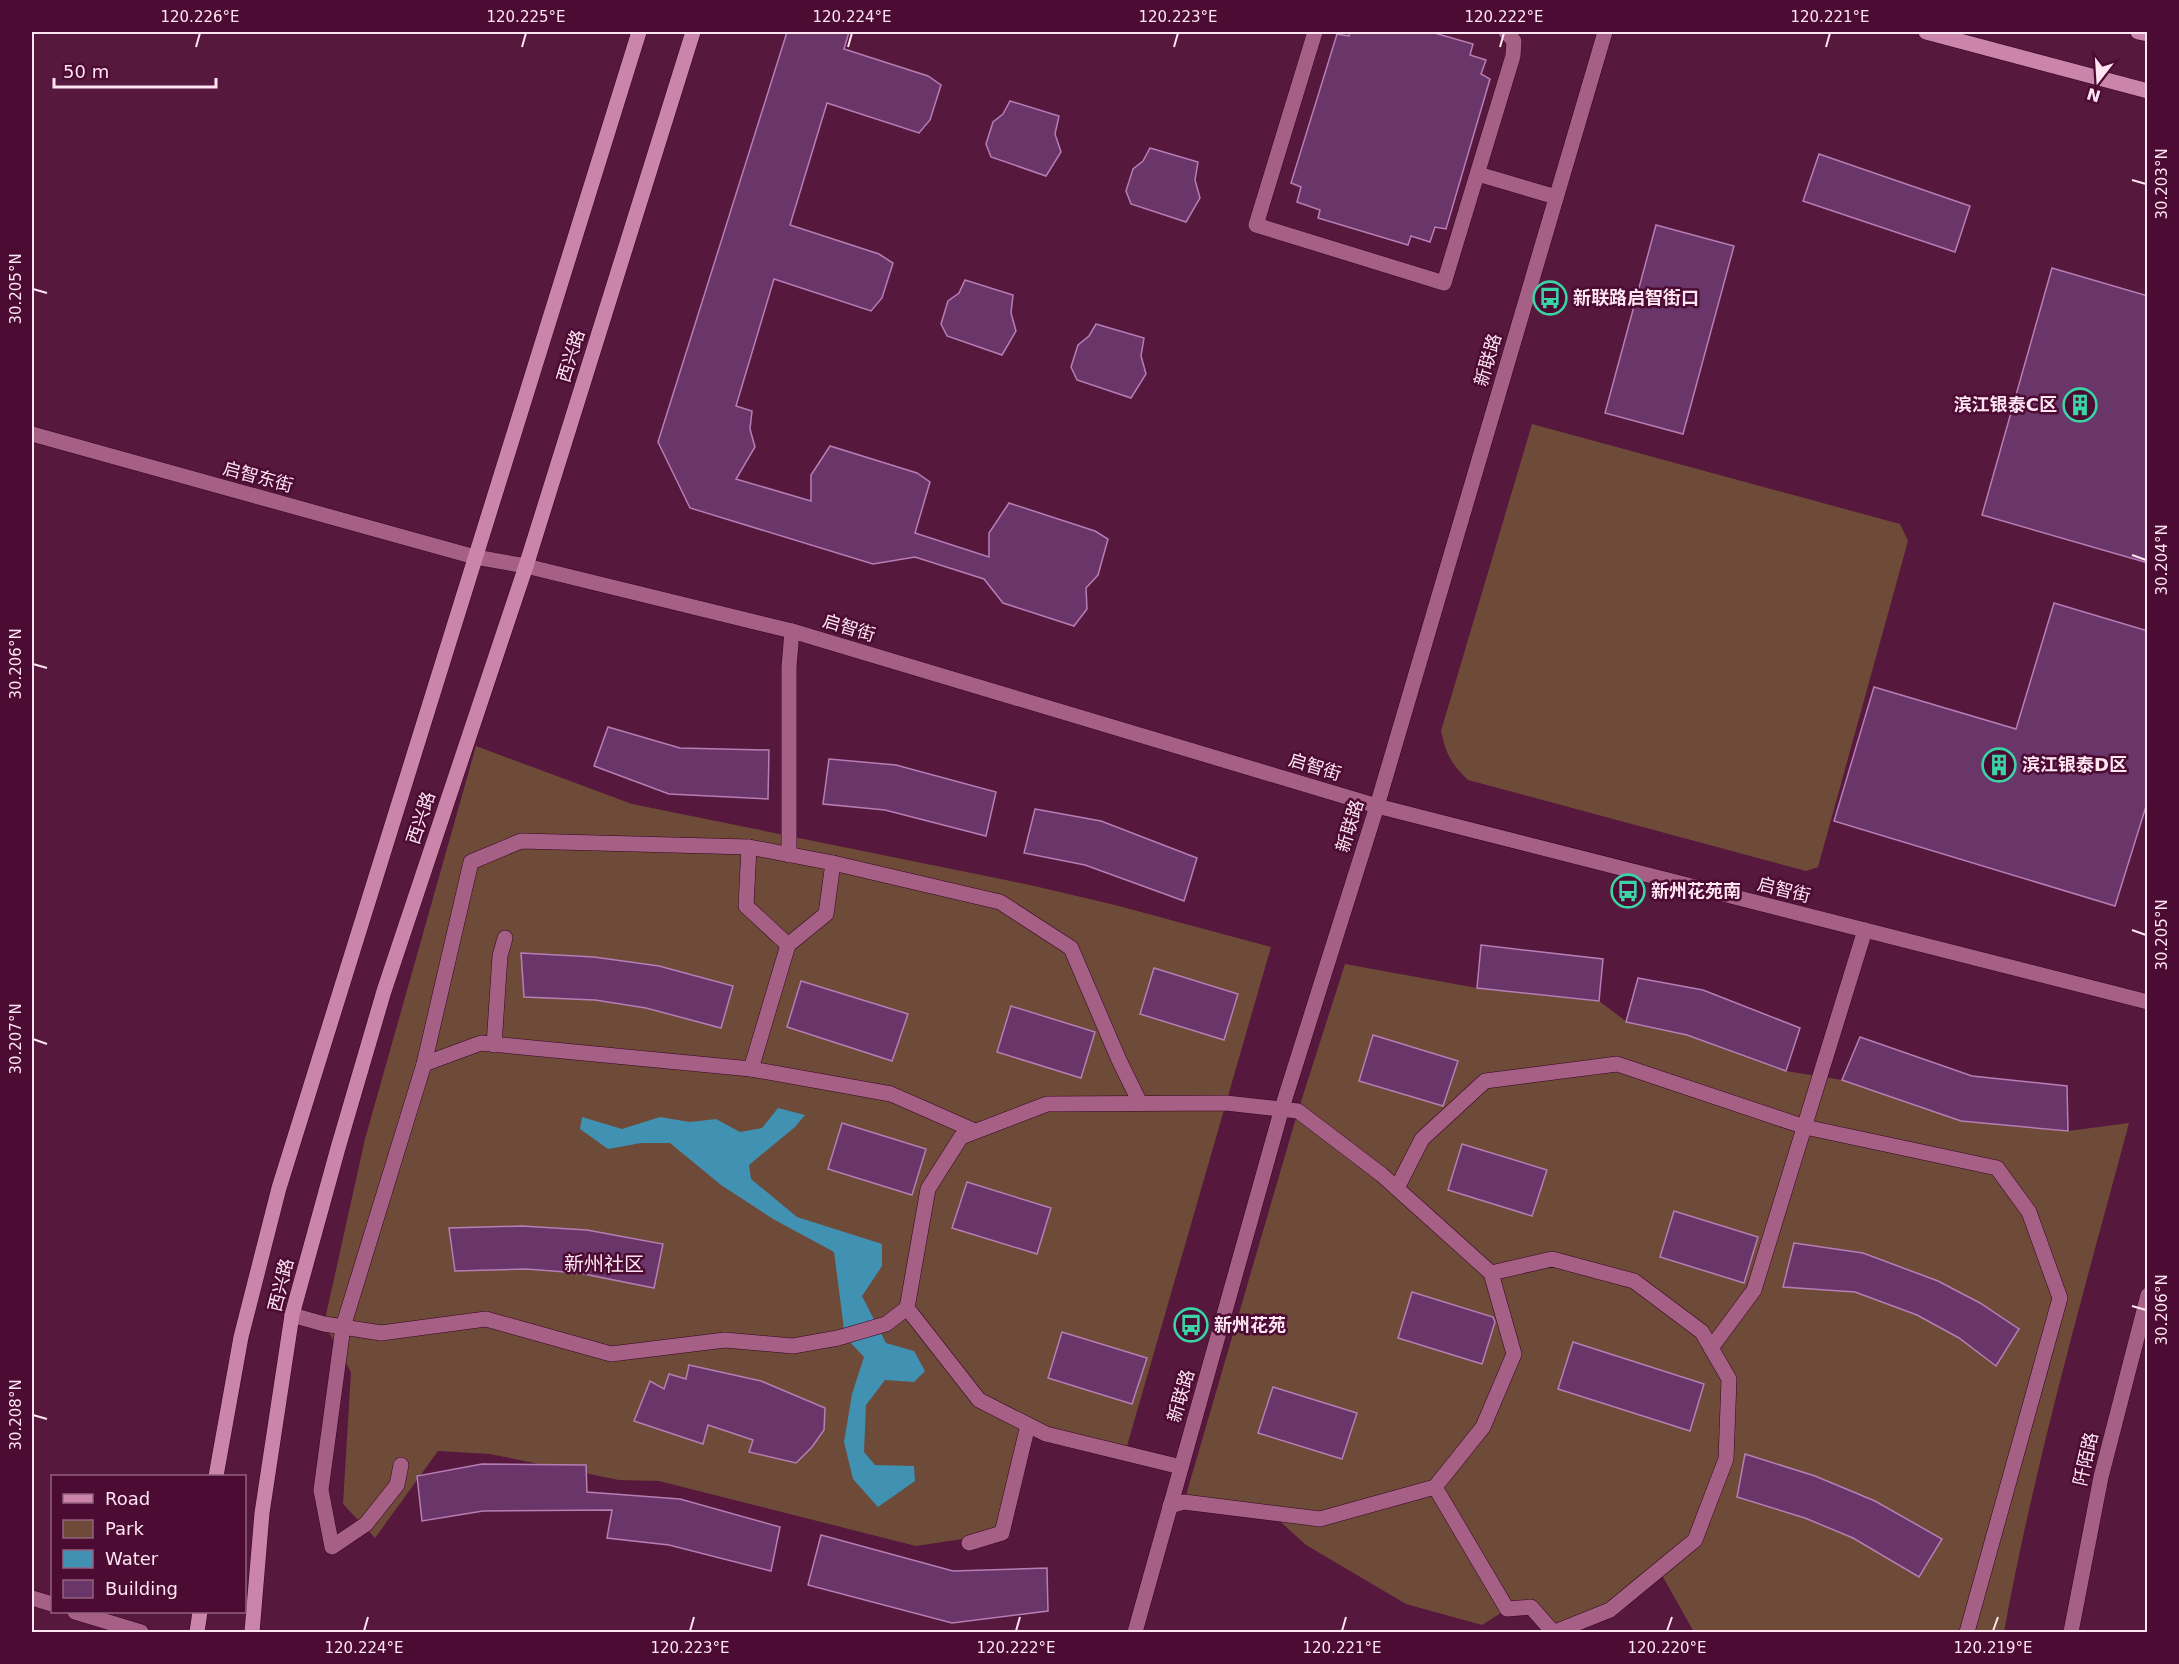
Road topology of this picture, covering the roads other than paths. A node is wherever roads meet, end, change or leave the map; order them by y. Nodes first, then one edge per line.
1 (639, 32) edge
2 (693, 32) edge
3 (1315, 32) edge
4 (1506, 32) edge
5 (1605, 32) edge
6 (1926, 32) edge
7 (2138, 32) edge
8 (2148, 34) edge
9 (2148, 91) edge
10 (1478, 174) junction
11 (1556, 197) junction
12 (32, 434) edge
13 (475, 557) junction
14 (526, 566) junction
15 (792, 631) junction
16 (1377, 806) junction
17 (749, 847) junction
18 (789, 855) junction
19 (832, 863) junction
20 (1865, 930) junction
21 (505, 938) dead end
22 (788, 945) junction
23 (2148, 1002) edge
24 (494, 1045) junction
25 (424, 1064) junction
26 (752, 1069) junction
27 (1140, 1103) junction
28 (1282, 1108) junction
29 (1805, 1127) junction
30 (975, 1131) junction
31 (1397, 1188) junction
32 (1491, 1273) junction
33 (2148, 1295) edge
34 (907, 1308) junction
35 (292, 1315) junction
36 (343, 1327) junction
37 (1712, 1348) junction
38 (1028, 1425) junction
39 (401, 1465) dead end
40 (1181, 1467) junction
41 (216, 1475) edge
42 (1435, 1487) junction
43 (1170, 1506) junction
44 (969, 1543) dead end
45 (32, 1598) edge
46 (51, 1605) edge
47 (81, 1613) edge
48 (200, 1613) edge
49 (141, 1632) edge
50 (197, 1632) edge
51 (252, 1632) edge
52 (1135, 1632) edge
53 (1554, 1632) edge
54 (1967, 1632) edge
55 (2071, 1632) edge

1 - 13 main road, 西兴路
2 - 14 main road, 西兴路
3 - 10 street
4 - 10 street
5 - 11 street, 新联路
6 - 9 main road
7 - 8 main road
10 - 11 street
11 - 16 street, 新联路
12 - 13 street, 启智东街
13 - 14 street, 启智街
13 - 41 main road, 西兴路
14 - 15 street, 启智街
14 - 35 main road, 西兴路
15 - 16 street, 启智街
15 - 18 street
16 - 20 street, 启智街
16 - 28 street, 新联路
17 - 18 street
17 - 22 street
17 - 25 street
18 - 19 street
19 - 22 street
19 - 27 street
20 - 23 street, 启智街
20 - 29 street
21 - 24 street
22 - 26 street
24 - 25 street
24 - 26 street
25 - 36 street
26 - 30 street
27 - 28 street
27 - 30 street
28 - 31 street
28 - 40 street, 新联路
29 - 31 street
29 - 37 street
29 - 54 street
30 - 34 street
31 - 32 street
32 - 37 street
32 - 42 street
33 - 55 street, 阡陌路
34 - 36 street
34 - 38 street
35 - 36 street
35 - 51 main road, 西兴路
36 - 39 street
37 - 53 street
38 - 40 street
38 - 44 street
40 - 43 street, 新联路
42 - 43 street
42 - 53 street
43 - 52 street, 新联路
45 - 46 street
47 - 49 street
48 - 50 main road

